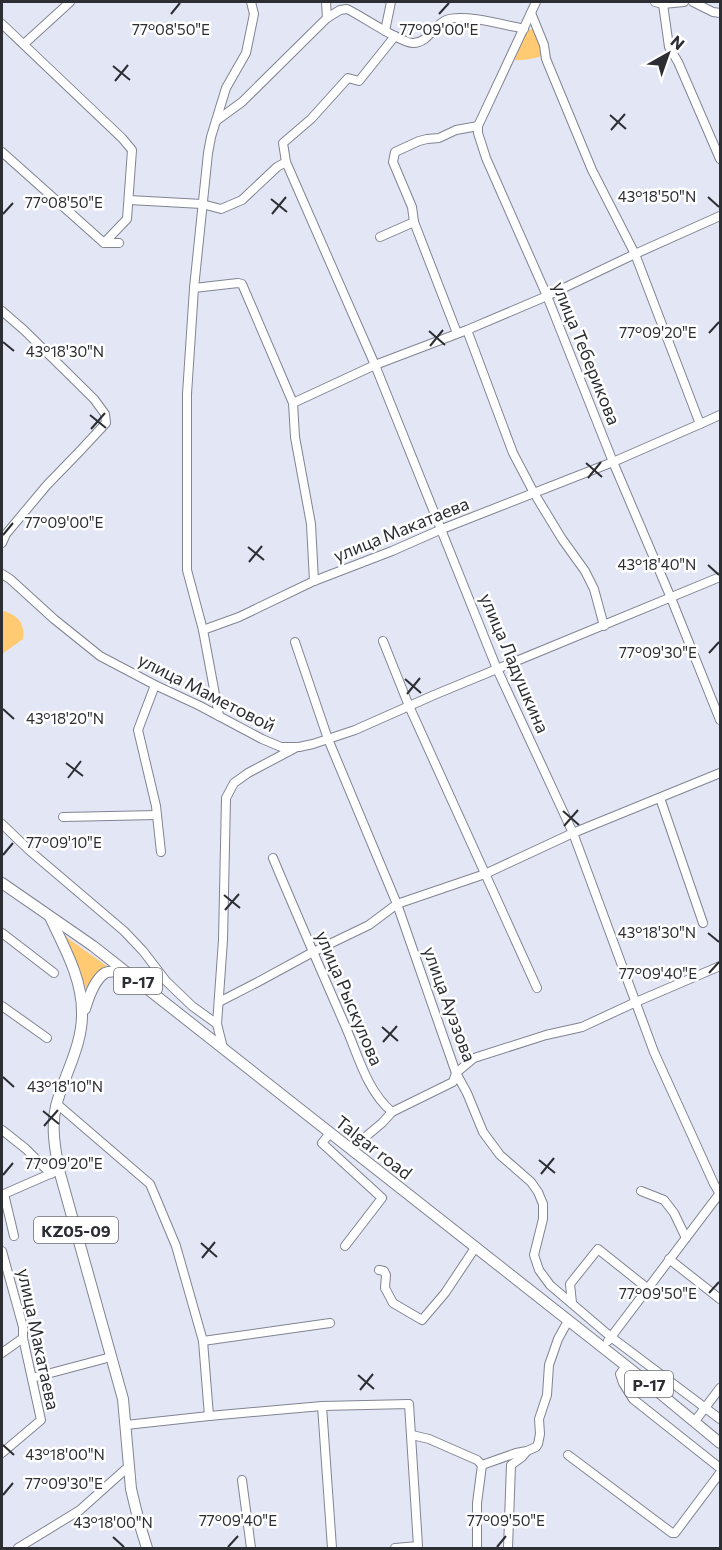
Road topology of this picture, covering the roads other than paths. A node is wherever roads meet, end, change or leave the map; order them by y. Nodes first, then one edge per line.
1 (70, 2) edge
2 (251, 2) edge
3 (326, 2) edge
4 (391, 2) edge
5 (536, 2) edge
6 (684, 2) edge
7 (693, 2) edge
8 (659, 3) edge
9 (531, 13) junction
10 (720, 13) edge
11 (327, 18) junction
12 (2, 24) edge
13 (524, 29) junction
14 (385, 31) junction
15 (395, 36) junction
16 (24, 44) junction
17 (216, 121) junction
18 (478, 126) junction
19 (2, 152) edge
20 (720, 159) edge
21 (286, 162) junction
22 (129, 200) junction
23 (202, 204) junction
24 (720, 216) edge
25 (414, 222) junction
26 (380, 237) dead end
27 (104, 243) junction
28 (119, 243) dead end
29 (635, 254) junction
30 (194, 288) junction
31 (547, 297) junction
32 (2, 311) edge
33 (467, 330) junction
34 (457, 333) junction
35 (375, 365) junction
36 (293, 403) junction
37 (720, 415) edge
38 (700, 424) junction
39 (613, 462) junction
40 (534, 494) junction
41 (442, 529) junction
42 (2, 543) edge
43 (2, 574) edge
44 (720, 577) edge
45 (314, 581) junction
46 (671, 598) junction
47 (604, 626) junction
48 (203, 630) junction
49 (383, 641) dead end
50 (295, 642) dead end
51 (497, 669) junction
52 (155, 685) junction
53 (409, 706) junction
54 (219, 716) junction
55 (720, 720) edge
56 (328, 739) junction
57 (299, 747) junction
58 (720, 773) edge
59 (660, 798) junction
60 (157, 815) junction
61 (63, 817) dead end
62 (2, 824) edge
63 (573, 833) junction
64 (161, 852) dead end
65 (273, 858) dead end
66 (485, 874) junction
67 (2, 883) edge
68 (397, 904) junction
69 (50, 916) junction
70 (703, 923) dead end
71 (2, 933) edge
72 (313, 952) junction
73 (720, 966) edge
74 (54, 973) dead end
75 (128, 973) junction
76 (537, 988) dead end
77 (219, 1002) junction
78 (636, 1002) junction
79 (2, 1006) edge
80 (82, 1015) junction
81 (217, 1024) junction
82 (47, 1038) dead end
83 (223, 1048) junction
84 (456, 1072) junction
85 (57, 1104) junction
86 (392, 1112) junction
87 (2, 1131) edge
88 (330, 1133) junction
89 (351, 1149) junction
90 (55, 1172) junction
91 (641, 1191) dead end
92 (720, 1194) edge
93 (14, 1236) dead end
94 (686, 1238) junction
95 (345, 1246) dead end
96 (475, 1248) junction
97 (2, 1251) edge
98 (669, 1259) junction
99 (379, 1270) dead end
100 (647, 1288) junction
101 (720, 1299) edge
102 (572, 1303) junction
103 (568, 1321) junction
104 (330, 1323) dead end
105 (611, 1337) junction
106 (22, 1338) junction
107 (202, 1341) junction
108 (602, 1348) junction
109 (2, 1353) edge
110 (111, 1357) junction
111 (650, 1365) junction
112 (626, 1366) junction
113 (639, 1376) junction
114 (32, 1378) junction
115 (720, 1388) edge
116 (322, 1406) junction
117 (705, 1408) junction
118 (209, 1416) junction
119 (720, 1419) edge
120 (695, 1421) junction
121 (126, 1425) junction
122 (412, 1435) junction
123 (720, 1443) edge
124 (527, 1451) junction
125 (2, 1453) edge
126 (568, 1455) dead end
127 (482, 1465) junction
128 (128, 1467) junction
129 (720, 1468) edge
130 (720, 1473) edge
131 (242, 1480) dead end
132 (112, 1482) junction
133 (131, 1489) junction
134 (18, 1548) edge
135 (147, 1548) edge
136 (251, 1548) edge
137 (332, 1548) edge
138 (395, 1548) edge
139 (477, 1548) edge
140 (508, 1548) edge

1 - 16 street
2 - 17 street
3 - 11 street
4 - 14 street
5 - 9 street
6 - 8 street
7 - 10 street
8 - 20 street
9 - 13 street
9 - 29 street
11 - 14 street
11 - 17 street
12 - 16 street
13 - 15 street
13 - 18 street
14 - 15 street
15 - 21 street, улица Ладушкина
16 - 22 street
17 - 23 street
18 - 25 street
18 - 31 street, улица Теберикова
19 - 27 street
21 - 23 street
21 - 35 street, улица Ладушкина
22 - 23 street
22 - 27 street
23 - 30 street
24 - 29 street
25 - 26 street
25 - 34 street
27 - 28 street
29 - 31 street
29 - 38 street
30 - 36 street
30 - 48 street
31 - 33 street
31 - 39 street, улица Теберикова
32 - 42 street
33 - 34 street
33 - 40 street
34 - 35 street
35 - 36 street
35 - 41 street, улица Ладушкина
36 - 45 street
37 - 38 street, улица Макатаева
38 - 39 street, улица Макатаева
39 - 40 street, улица Макатаева
39 - 46 street, улица Теберикова
40 - 41 street, улица Макатаева
40 - 47 street
41 - 45 street, улица Макатаева
41 - 51 street, улица Ладушкина
43 - 52 street, улица Маметовой
44 - 46 street, улица Маметовой
45 - 48 street, улица Макатаева
46 - 47 street, улица Маметовой
46 - 55 street, улица Теберикова
47 - 51 street, улица Маметовой
48 - 54 street
49 - 53 street
50 - 56 street, улица Ауэзова
51 - 53 street, улица Маметовой
51 - 63 street, улица Ладушкина
52 - 54 street, улица Маметовой
52 - 60 street
53 - 56 street, улица Маметовой
53 - 66 street
54 - 57 street, улица Маметовой
56 - 57 street, улица Маметовой
56 - 68 street, улица Ауэзова
57 - 77 street
58 - 59 street
59 - 63 street
59 - 70 street
60 - 61 street
60 - 64 street
62 - 81 street
63 - 66 street
63 - 78 street, улица Ладушкина
65 - 72 street, улица Рыскулова
66 - 68 street
66 - 76 street
67 - 69 main road, Talgar road
68 - 72 street
68 - 84 street, улица Ауэзова
69 - 75 main road, Talgar road / P-17
69 - 80 main road, KZ05-09
71 - 74 street
72 - 77 street
72 - 86 street, улица Рыскулова
73 - 78 street
75 - 80 main road
75 - 83 main road, Talgar road / P-17
77 - 81 street
78 - 84 street
78 - 92 street, улица Ладушкина
79 - 82 street
80 - 85 main road, KZ05-09
81 - 83 street
83 - 88 main road, Talgar road / P-17
84 - 86 street
84 - 102 street, улица Ауэзова
85 - 90 main road, KZ05-09
85 - 107 street
86 - 89 street
87 - 90 street
88 - 89 main road, Talgar road / P-17
88 - 95 street
89 - 96 main road, Talgar road / P-17
90 - 93 street
90 - 110 main road, KZ05-09
91 - 94 street
92 - 94 street
94 - 98 street
96 - 99 street
96 - 103 main road, Talgar road / P-17
97 - 106 street, улица Макатаева
98 - 100 street
98 - 101 street
100 - 102 street
100 - 105 street
102 - 105 street, улица Ауэзова
103 - 108 main road, Talgar road / P-17
103 - 124 street
104 - 107 street
105 - 108 street
105 - 111 street, улица Ауэзова
106 - 109 street
106 - 114 street, улица Макатаева
107 - 118 street
108 - 112 main road, Talgar road / P-17
110 - 114 street
110 - 121 main road, KZ05-09
111 - 113 street
111 - 117 street, улица Ауэзова
112 - 113 main road, Talgar road / P-17
112 - 129 street
113 - 120 main road, Talgar road / P-17
114 - 125 street, улица Макатаева
115 - 117 street
116 - 118 street
116 - 122 street
116 - 137 street
117 - 119 street, улица Ауэзова
117 - 120 street
118 - 121 street
120 - 123 main road, Talgar road / P-17
121 - 128 main road, KZ05-09
122 - 127 street
122 - 138 street
124 - 127 street
124 - 140 street
126 - 130 street
127 - 139 street
128 - 132 street
128 - 133 main road, KZ05-09
131 - 136 street
132 - 133 street
132 - 134 street
133 - 135 main road, KZ05-09

